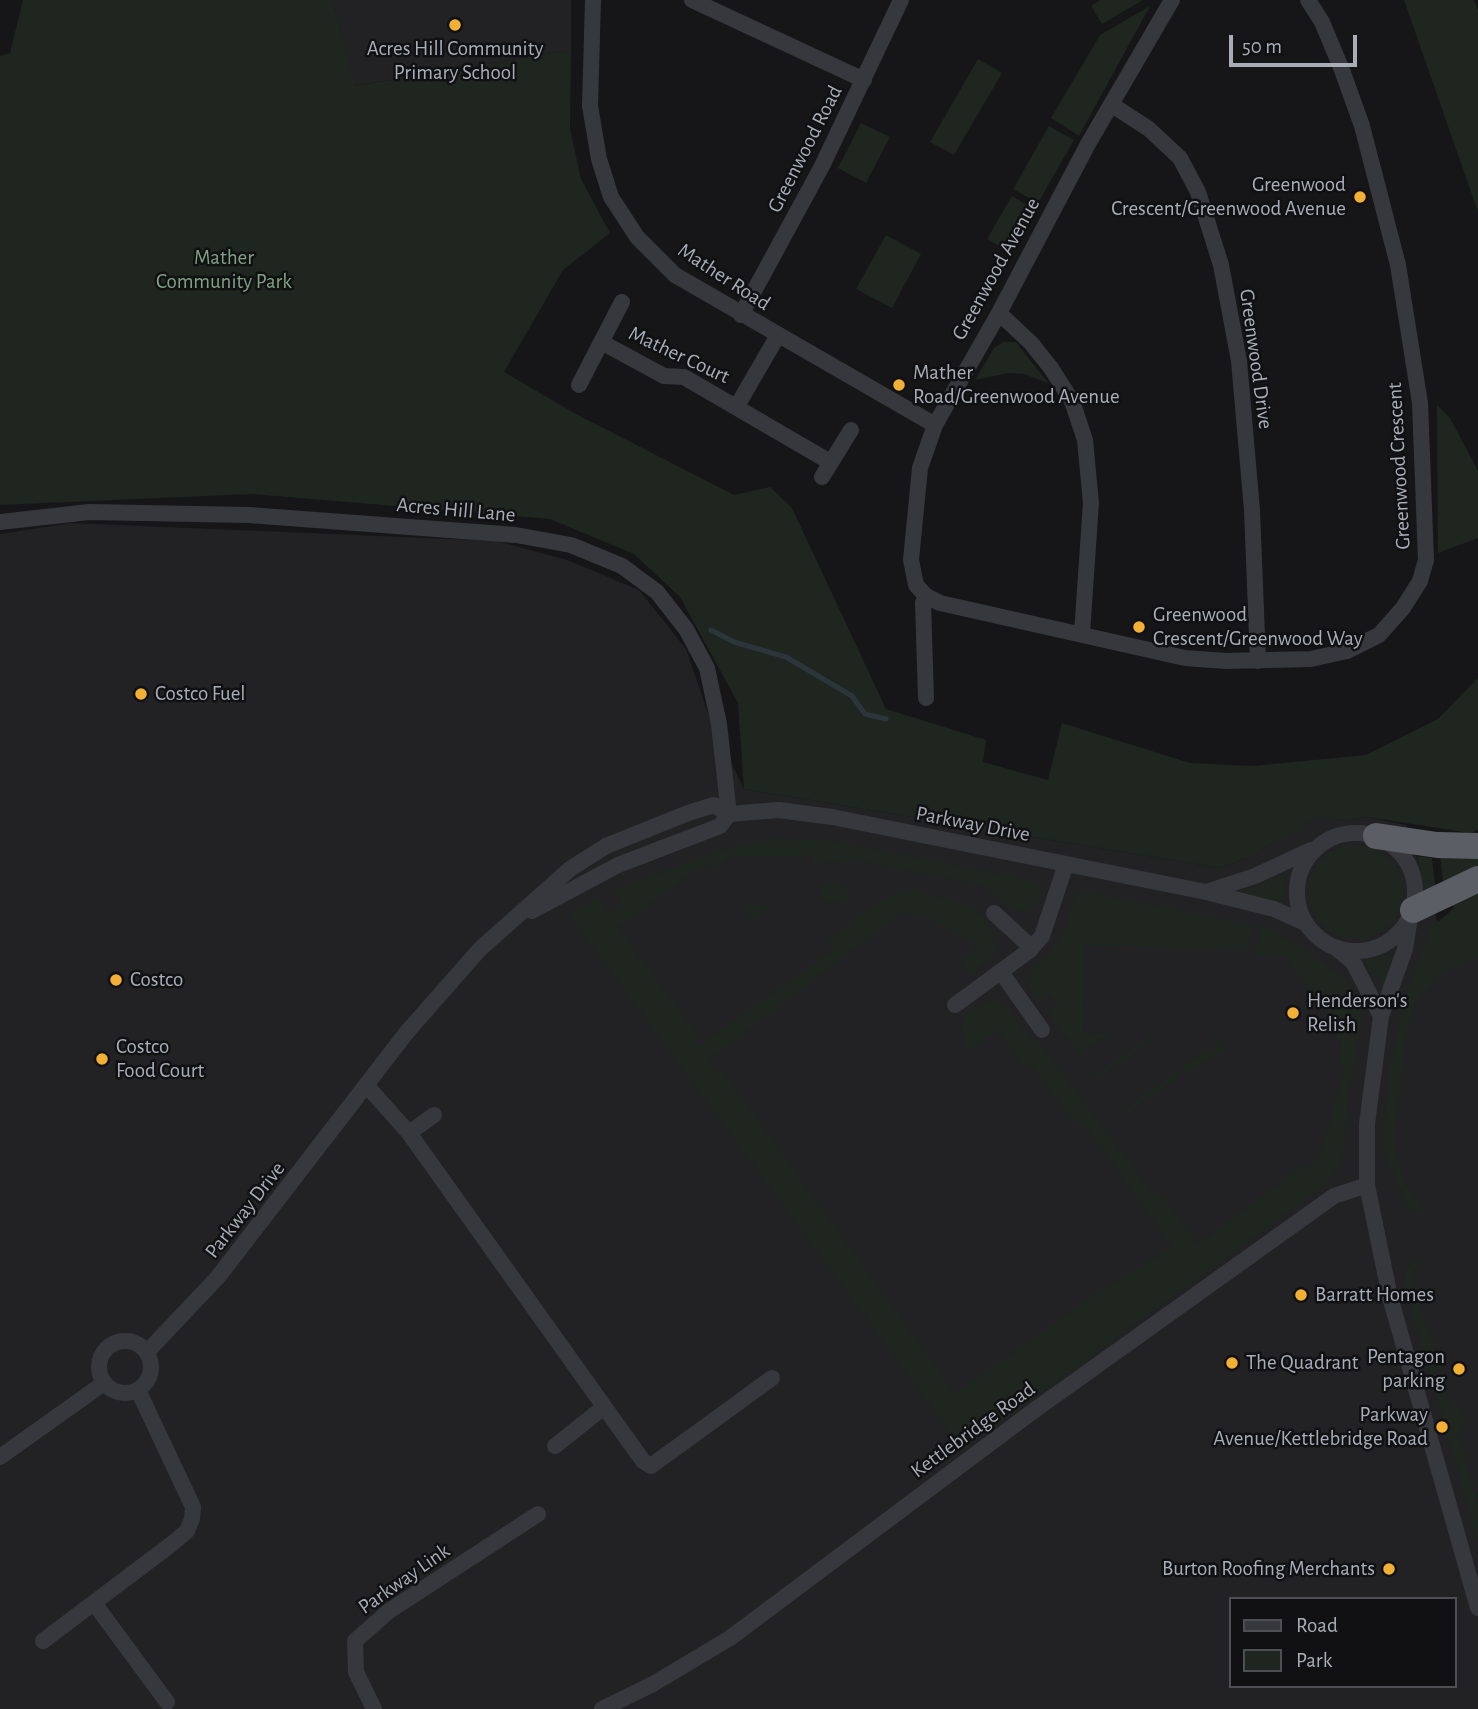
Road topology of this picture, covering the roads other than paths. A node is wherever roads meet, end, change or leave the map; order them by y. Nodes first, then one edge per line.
1 (593, 0) edge
2 (692, 0) edge
3 (901, 0) edge
4 (1172, 0) edge
5 (1308, 0) edge
6 (722, 6) edge
7 (864, 80) junction
8 (1112, 105) junction
9 (622, 302) dead end
10 (999, 313) junction
11 (741, 315) junction
12 (777, 337) junction
13 (603, 343) junction
14 (579, 385) dead end
15 (737, 406) junction
16 (935, 425) junction
17 (850, 430) dead end
18 (0, 522) edge
19 (926, 596) junction
20 (1082, 633) junction
21 (1258, 661) junction
22 (926, 698) dead end
23 (729, 814) junction
24 (1376, 836) junction
25 (1477, 845) edge
26 (1315, 848) junction
27 (1066, 864) junction
28 (1474, 883) edge
29 (1206, 892) junction
30 (994, 914) dead end
31 (1411, 914) junction
32 (518, 919) junction
33 (1305, 923) junction
34 (1032, 948) junction
35 (1336, 948) junction
36 (1001, 972) junction
37 (955, 1005) dead end
38 (1381, 1016) junction
39 (1042, 1030) dead end
40 (367, 1086) junction
41 (434, 1115) dead end
42 (408, 1133) junction
43 (1367, 1185) junction
44 (147, 1352) junction
45 (772, 1378) dead end
46 (104, 1383) junction
47 (138, 1390) junction
48 (604, 1407) junction
49 (555, 1446) dead end
50 (0, 1457) edge
51 (538, 1514) dead end
52 (94, 1603) junction
53 (1478, 1608) edge
54 (43, 1641) dead end
55 (167, 1702) dead end
56 (374, 1709) edge
57 (603, 1709) edge

1 - 11 street, Mather Road
2 - 6 street
3 - 7 street, Greenwood Road
4 - 8 street, Greenwood Avenue
5 - 21 street, Greenwood Crescent
6 - 7 street
7 - 11 street, Greenwood Road
8 - 10 street, Greenwood Avenue
8 - 21 street, Greenwood Drive
9 - 13 street, Mather Court
10 - 16 street, Greenwood Avenue
10 - 20 street
11 - 12 street, Mather Road
12 - 15 street, Mather Court
12 - 16 street, Mather Road
13 - 14 street, Mather Court
13 - 15 street, Mather Court
15 - 17 street, Mather Court
16 - 19 street, Greenwood Avenue
18 - 23 street, Acres Hill Lane
19 - 20 street, Greenwood Crescent
19 - 22 street, Greenwood Avenue
20 - 21 street, Greenwood Crescent
23 - 27 street, Parkway Drive
23 - 32 street, Parkway Drive
23 - 32 street, Parkway Drive
24 - 25 highway
24 - 26 street
24 - 31 street
26 - 29 street, Parkway Drive
26 - 33 street
27 - 29 street, Parkway Drive
27 - 34 street
28 - 31 highway
29 - 33 street, Parkway Drive
30 - 34 street
31 - 35 street
31 - 38 street
32 - 40 street, Parkway Drive
33 - 35 street
34 - 36 street
35 - 38 street
36 - 37 street
36 - 39 street
38 - 43 street
40 - 42 street
40 - 44 street, Parkway Drive
41 - 42 street
42 - 48 street
43 - 53 street
43 - 57 street, Kettlebridge Road
44 - 46 street
44 - 47 street
45 - 48 street
46 - 47 street
46 - 50 street
47 - 52 street
48 - 49 street
51 - 56 street, Parkway Link
52 - 54 street
52 - 55 street

